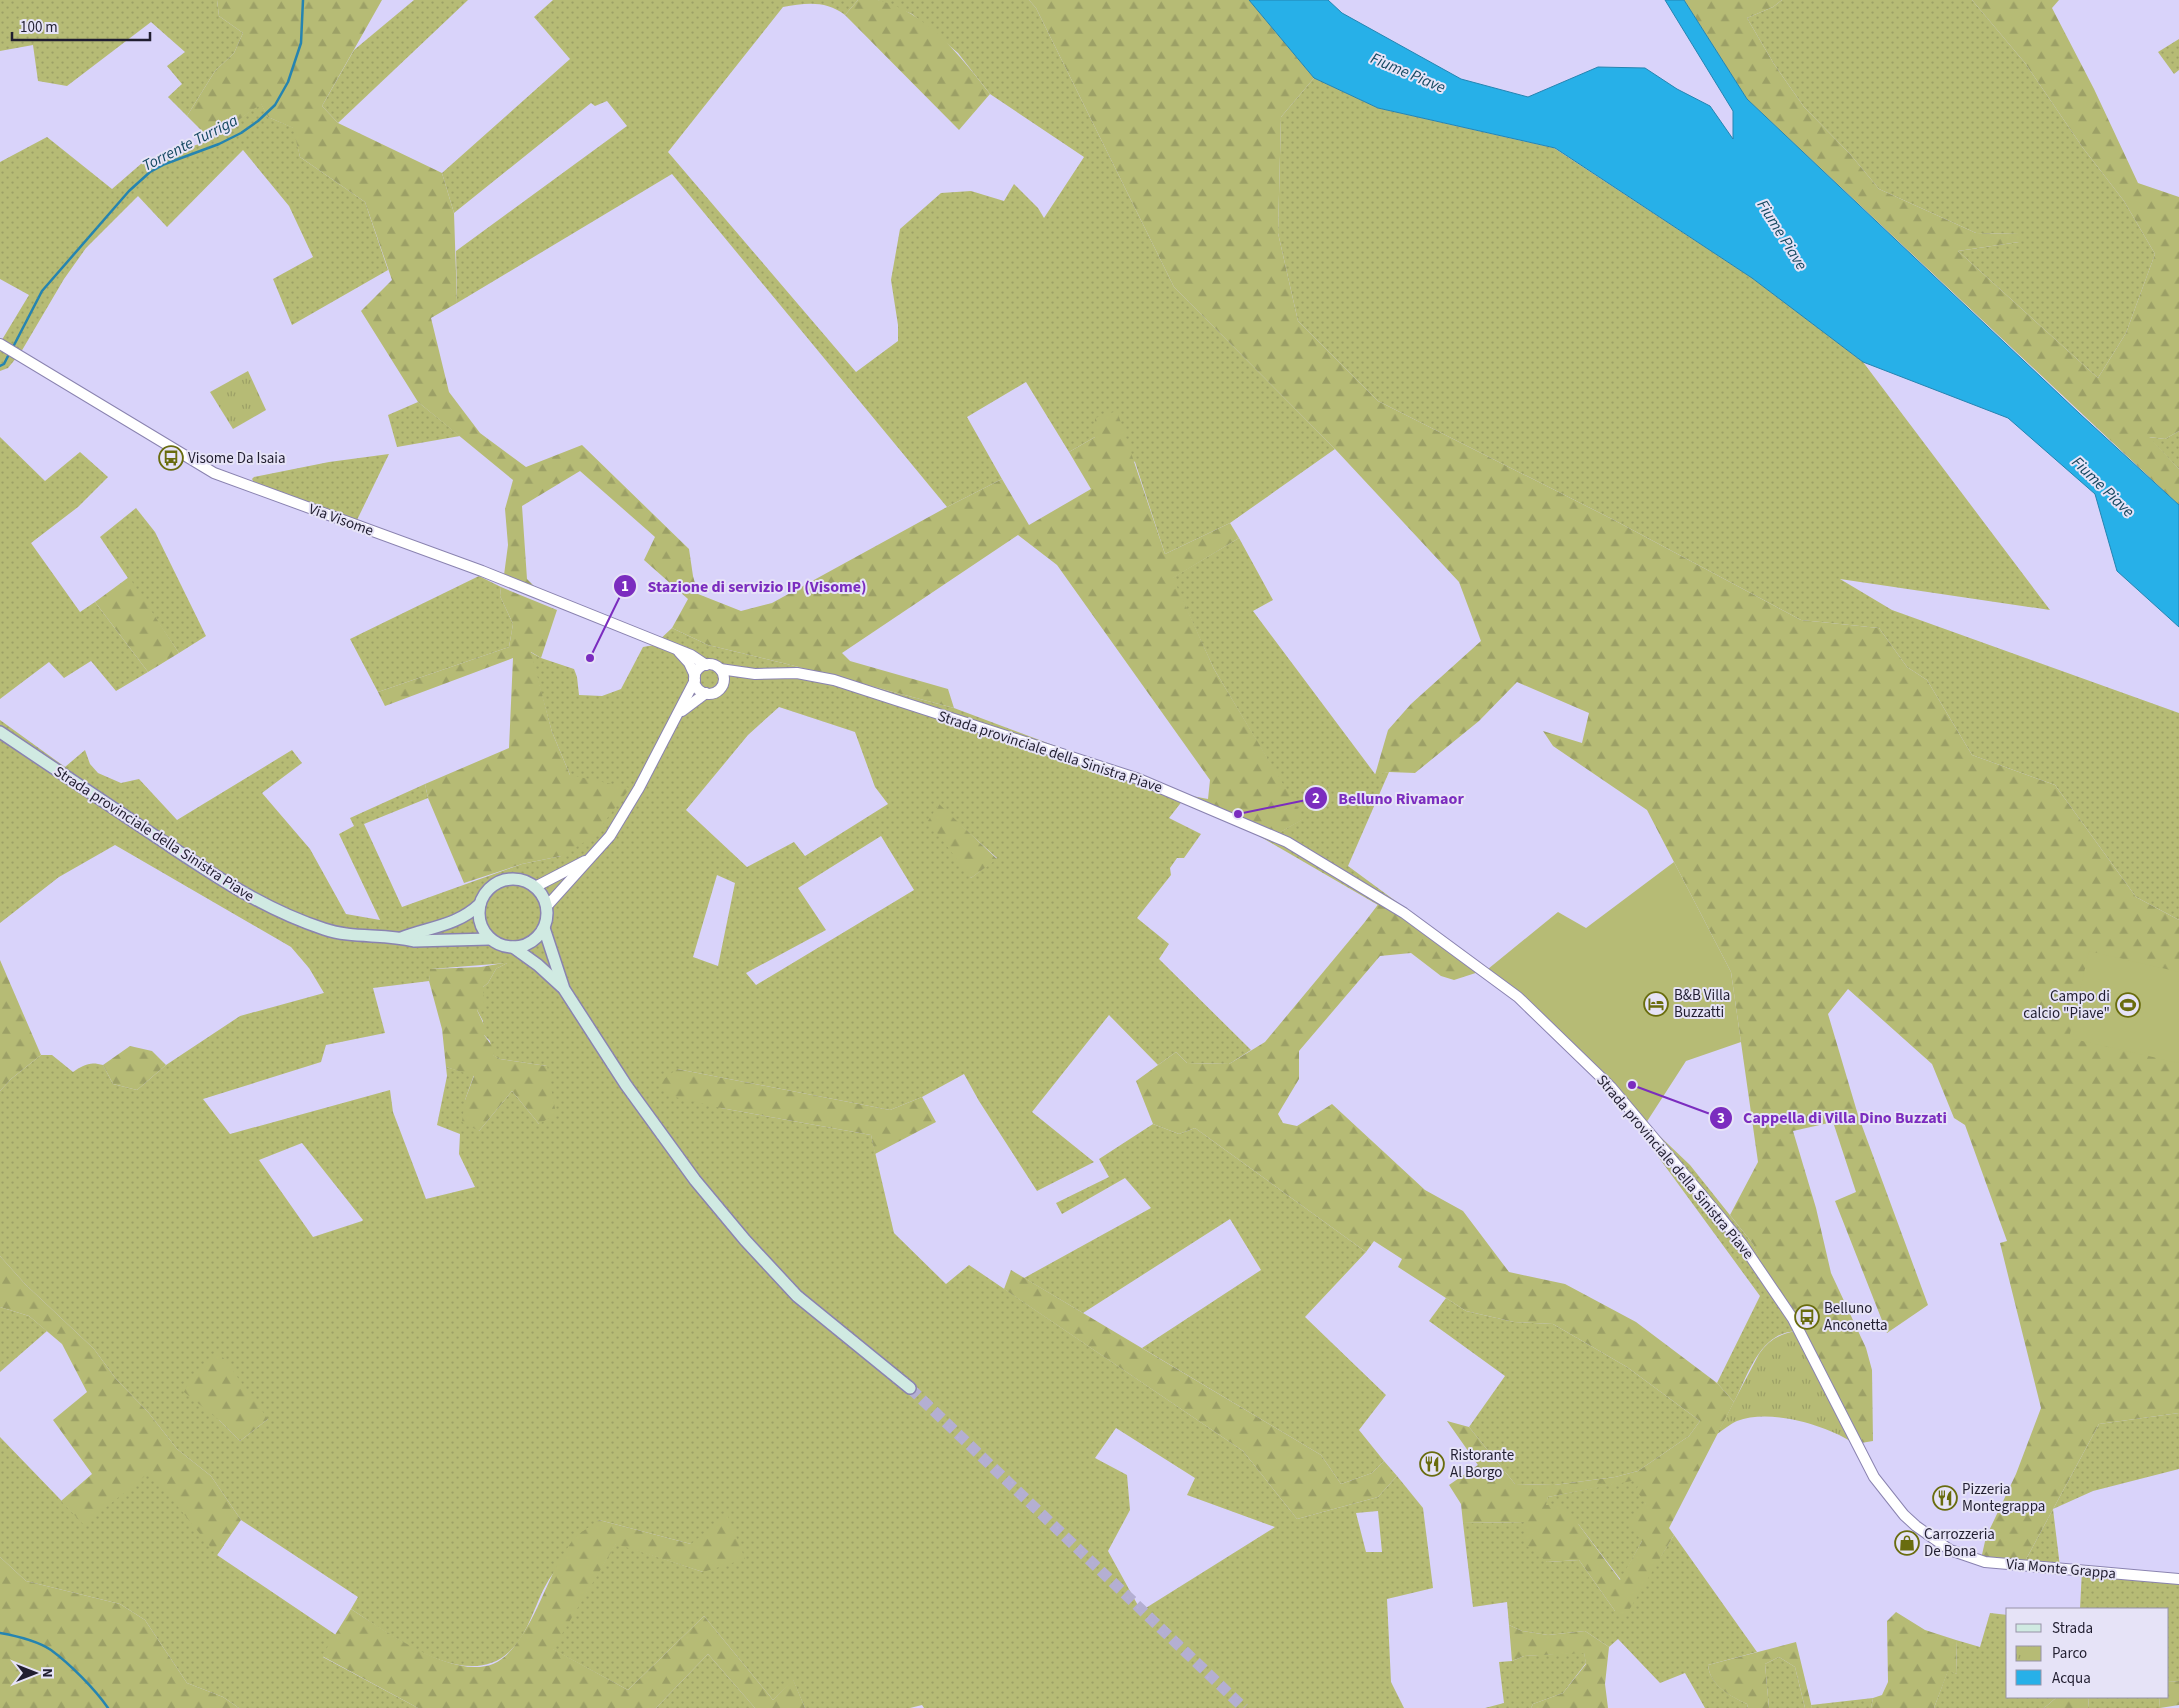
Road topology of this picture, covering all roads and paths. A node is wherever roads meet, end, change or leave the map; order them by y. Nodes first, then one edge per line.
1 (1, 345) edge
2 (677, 649) junction
3 (706, 665) junction
4 (720, 669) junction
5 (755, 674) junction
6 (695, 678) junction
7 (723, 684) junction
8 (706, 693) junction
9 (677, 714) junction
10 (0, 732) edge
11 (592, 858) junction
12 (536, 887) junction
13 (480, 904) junction
14 (546, 906) junction
15 (544, 928) junction
16 (406, 937) junction
17 (490, 938) junction
18 (513, 947) junction
19 (564, 989) junction
20 (910, 1388) tunnel mouth
21 (1839, 1408) joint
22 (2179, 1579) edge

1 - 2 street, Via Visome
2 - 3 street, Via Visome
2 - 6 street
3 - 4 street
3 - 6 street
4 - 5 street, Strada provinciale della Sinistra Piave
4 - 7 street
5 - 7 street, Strada provinciale della Sinistra Piave
5 - 21 street, Strada provinciale della Sinistra Piave
6 - 8 street
6 - 9 street
7 - 8 street
8 - 9 street
9 - 11 street
10 - 16 main road, Strada provinciale della Sinistra Piave
11 - 12 street
11 - 14 street
12 - 13 main road
12 - 14 main road
13 - 16 main road
13 - 17 main road
14 - 15 main road
15 - 18 main road
15 - 19 main road
16 - 17 main road
17 - 18 main road
18 - 19 main road
19 - 20 main road
21 - 22 street, Via Monte Grappa

